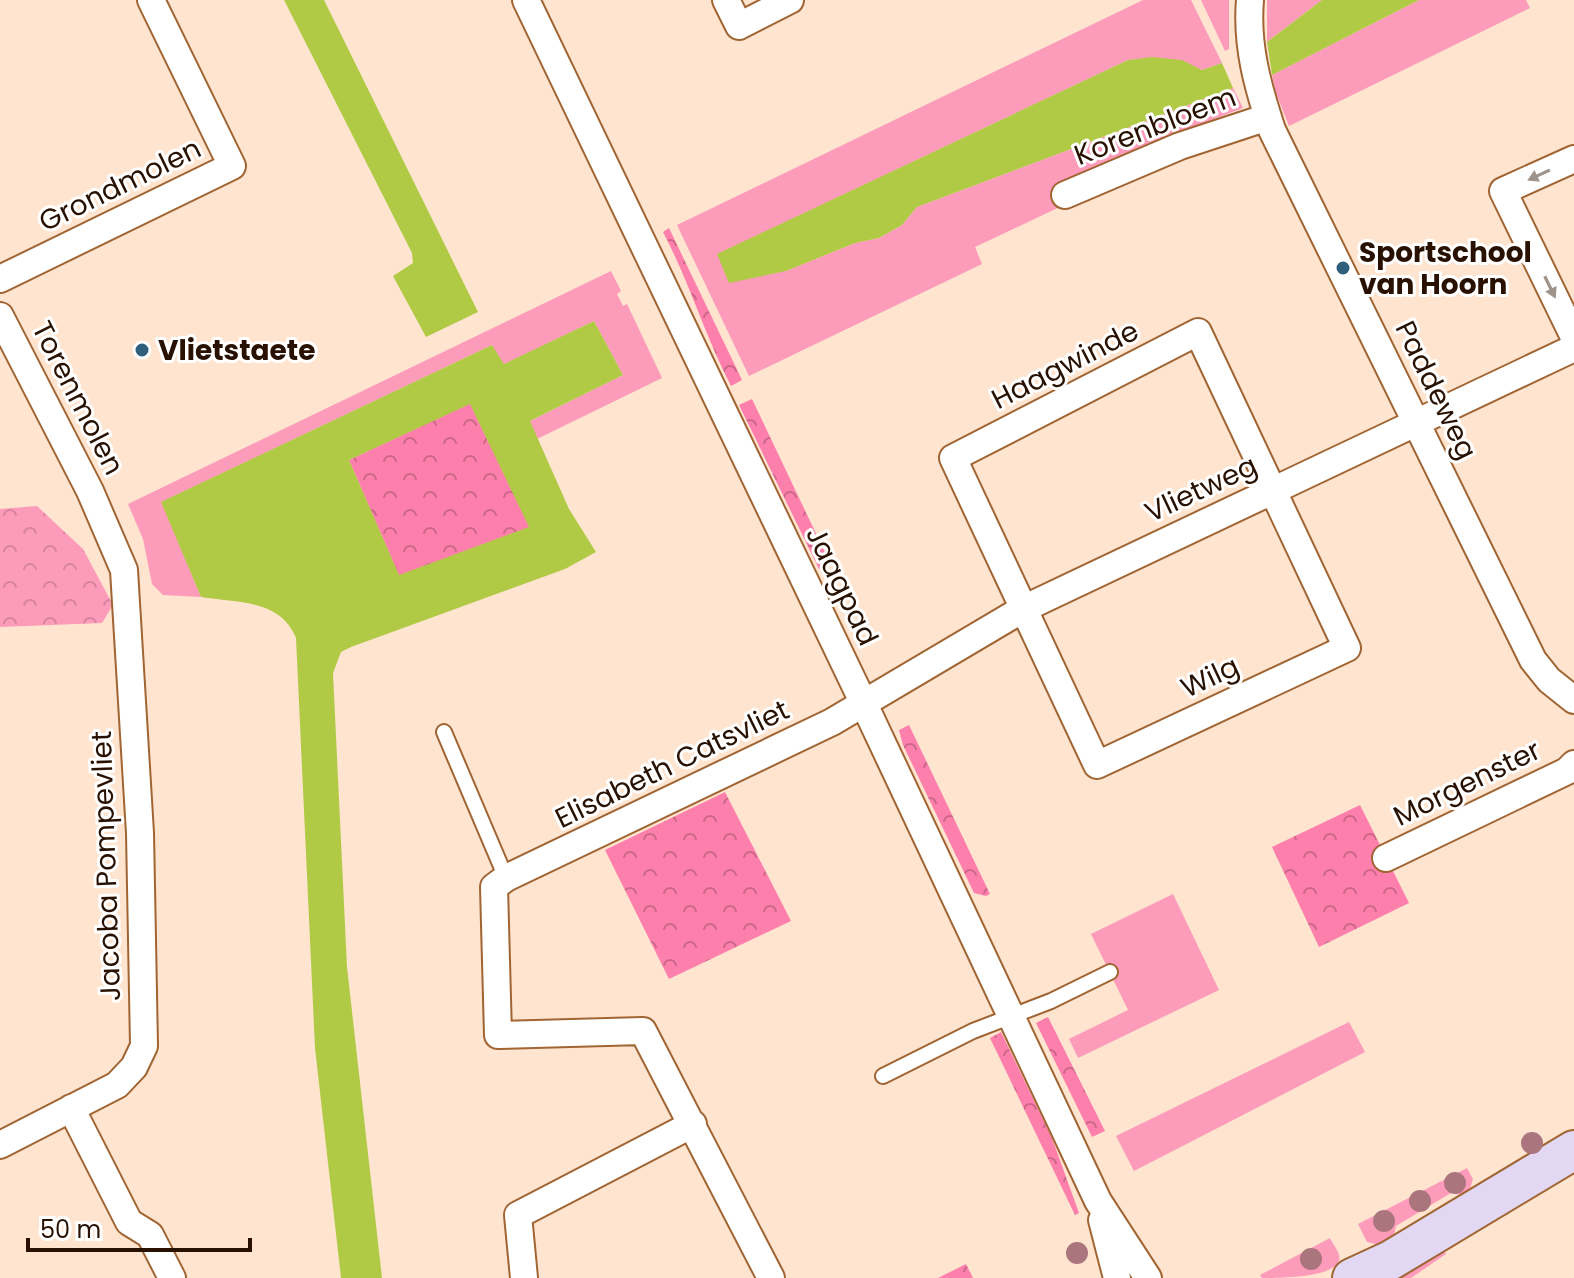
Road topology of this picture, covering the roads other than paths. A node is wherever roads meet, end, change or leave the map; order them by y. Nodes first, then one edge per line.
1 (151, 0) edge
2 (526, 0) edge
3 (726, 0) edge
4 (790, 0) edge
5 (1250, 0) edge
6 (1268, 117) junction
7 (1574, 159) edge
8 (1065, 195) dead end
9 (0, 279) edge
10 (0, 316) edge
11 (1574, 337) edge
12 (1574, 348) edge
13 (1418, 424) junction
14 (1273, 489) junction
15 (99, 511) joint
16 (1023, 609) junction
17 (1574, 700) edge
18 (864, 704) junction
19 (444, 732) dead end
20 (1574, 764) edge
21 (1386, 858) dead end
22 (506, 878) junction
23 (1110, 972) dead end
24 (1012, 1016) junction
25 (883, 1076) dead end
26 (71, 1108) junction
27 (693, 1124) junction
28 (0, 1145) edge
29 (1574, 1150) edge
30 (1098, 1201) junction
31 (1380, 1269) edge
32 (172, 1278) edge
33 (524, 1278) edge
34 (771, 1278) edge
35 (1117, 1278) edge
36 (1148, 1278) edge
37 (1352, 1278) edge

1 - 9 street, Grondmolen
2 - 18 street, Jaagpad
3 - 4 street
5 - 6 street, Paddeweg
6 - 8 street, Korenbloem
6 - 13 street, Paddeweg
7 -> 11 street
10 - 15 street, Torenmolen
12 - 13 street, Vlietweg
13 - 14 street, Vlietweg
13 - 17 street, Paddeweg
14 - 16 street, Vlietweg
14 - 16 street, Haagwinde
14 - 16 street, Wilg
15 - 26 street, Jacoba Pompevliet
16 - 18 street, Vlietweg
18 - 22 street, Elisabeth Catsvliet
18 - 24 street, Jaagpad
19 - 22 lane
20 - 21 street, Morgenster
22 - 27 street
23 - 24 lane
24 - 25 lane
24 - 30 street, Jaagpad
26 - 28 street, Jacoba Pompevliet
26 - 32 street
27 - 33 street
27 - 34 street
29 - 31 main road
30 - 35 street, Jaagpad
30 - 36 street, Jaagpad
31 - 37 main road

